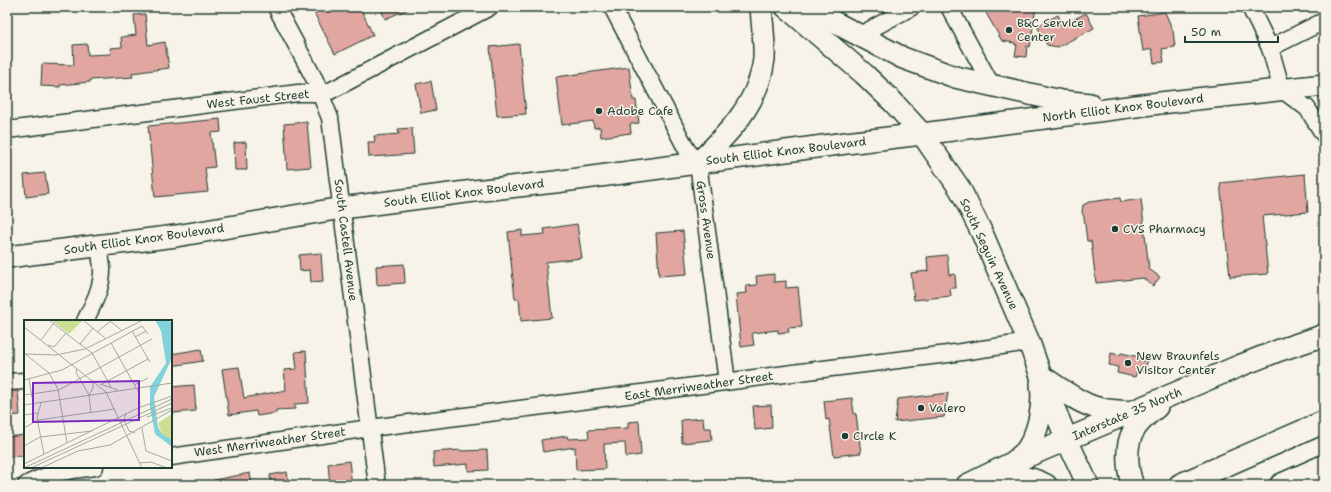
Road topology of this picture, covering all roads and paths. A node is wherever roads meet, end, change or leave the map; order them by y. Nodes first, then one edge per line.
1 (276, 7) edge
2 (490, 7) edge
3 (612, 7) edge
4 (761, 7) edge
5 (786, 7) edge
6 (805, 7) edge
7 (912, 7) edge
8 (949, 7) edge
9 (1250, 7) edge
10 (1324, 21) edge
11 (860, 35) junction
12 (1270, 48) junction
13 (1324, 84) edge
14 (992, 86) junction
15 (1282, 90) junction
16 (320, 93) junction
17 (1122, 108) junction
18 (7, 130) edge
19 (922, 134) junction
20 (1324, 135) edge
21 (698, 162) junction
22 (342, 208) junction
23 (99, 246) junction
24 (7, 257) edge
25 (86, 320) edge
26 (1323, 335) edge
27 (1028, 342) junction
28 (1040, 376) junction
29 (24, 381) edge
30 (7, 382) edge
31 (727, 382) junction
32 (1169, 396) junction
33 (1132, 412) junction
34 (1324, 422) edge
35 (370, 428) junction
36 (1067, 440) junction
37 (172, 457) edge
38 (1014, 462) junction
39 (1324, 466) edge
40 (87, 468) edge
41 (47, 476) edge
42 (26, 485) edge
43 (377, 485) edge
44 (967, 485) edge
45 (973, 485) edge
46 (1046, 485) edge
47 (1088, 485) edge
48 (1133, 485) edge
49 (1180, 485) edge
50 (1281, 485) edge

1 - 16 street, South Castell Avenue
2 - 16 street, West Faust Street
3 - 21 street
4 - 21 main road
5 - 19 main road, South Seguin Avenue
6 - 11 main road
7 - 11 street
8 - 14 street
9 - 12 street
10 - 12 street
11 - 14 main road
12 - 15 street
13 - 15 main road, North Elliot Knox Boulevard
14 - 17 main road
15 - 17 main road, North Elliot Knox Boulevard
15 - 20 street
16 - 18 street, West Faust Street
16 - 22 street, South Castell Avenue
17 - 19 main road, North Elliot Knox Boulevard
19 - 21 main road, South Elliot Knox Boulevard
19 - 27 main road, South Seguin Avenue
21 - 22 main road, South Elliot Knox Boulevard
21 - 31 street, Gross Avenue
22 - 23 main road, South Elliot Knox Boulevard
22 - 35 street, South Castell Avenue
23 - 24 main road, South Elliot Knox Boulevard
23 - 25 street
26 - 32 main road, Interstate 35 North
27 - 28 main road, South Seguin Avenue
27 - 31 street, East Merriweather Street
28 - 33 main road
28 - 36 main road, South Seguin Avenue
28 - 38 main road
29 - 30 street
31 - 35 street, East Merriweather Street
32 - 33 main road, Interstate 35 North
32 - 48 main road
33 - 36 main road, Interstate 35 North
34 - 49 highway
35 - 37 street, West Merriweather Street
35 - 43 street, South Castell Avenue
36 - 38 main road, Interstate 35 North
36 - 47 main road, South Seguin Avenue
38 - 44 main road, Interstate 35 North
39 - 50 highway
40 - 41 street
41 - 42 street
45 - 46 main road

